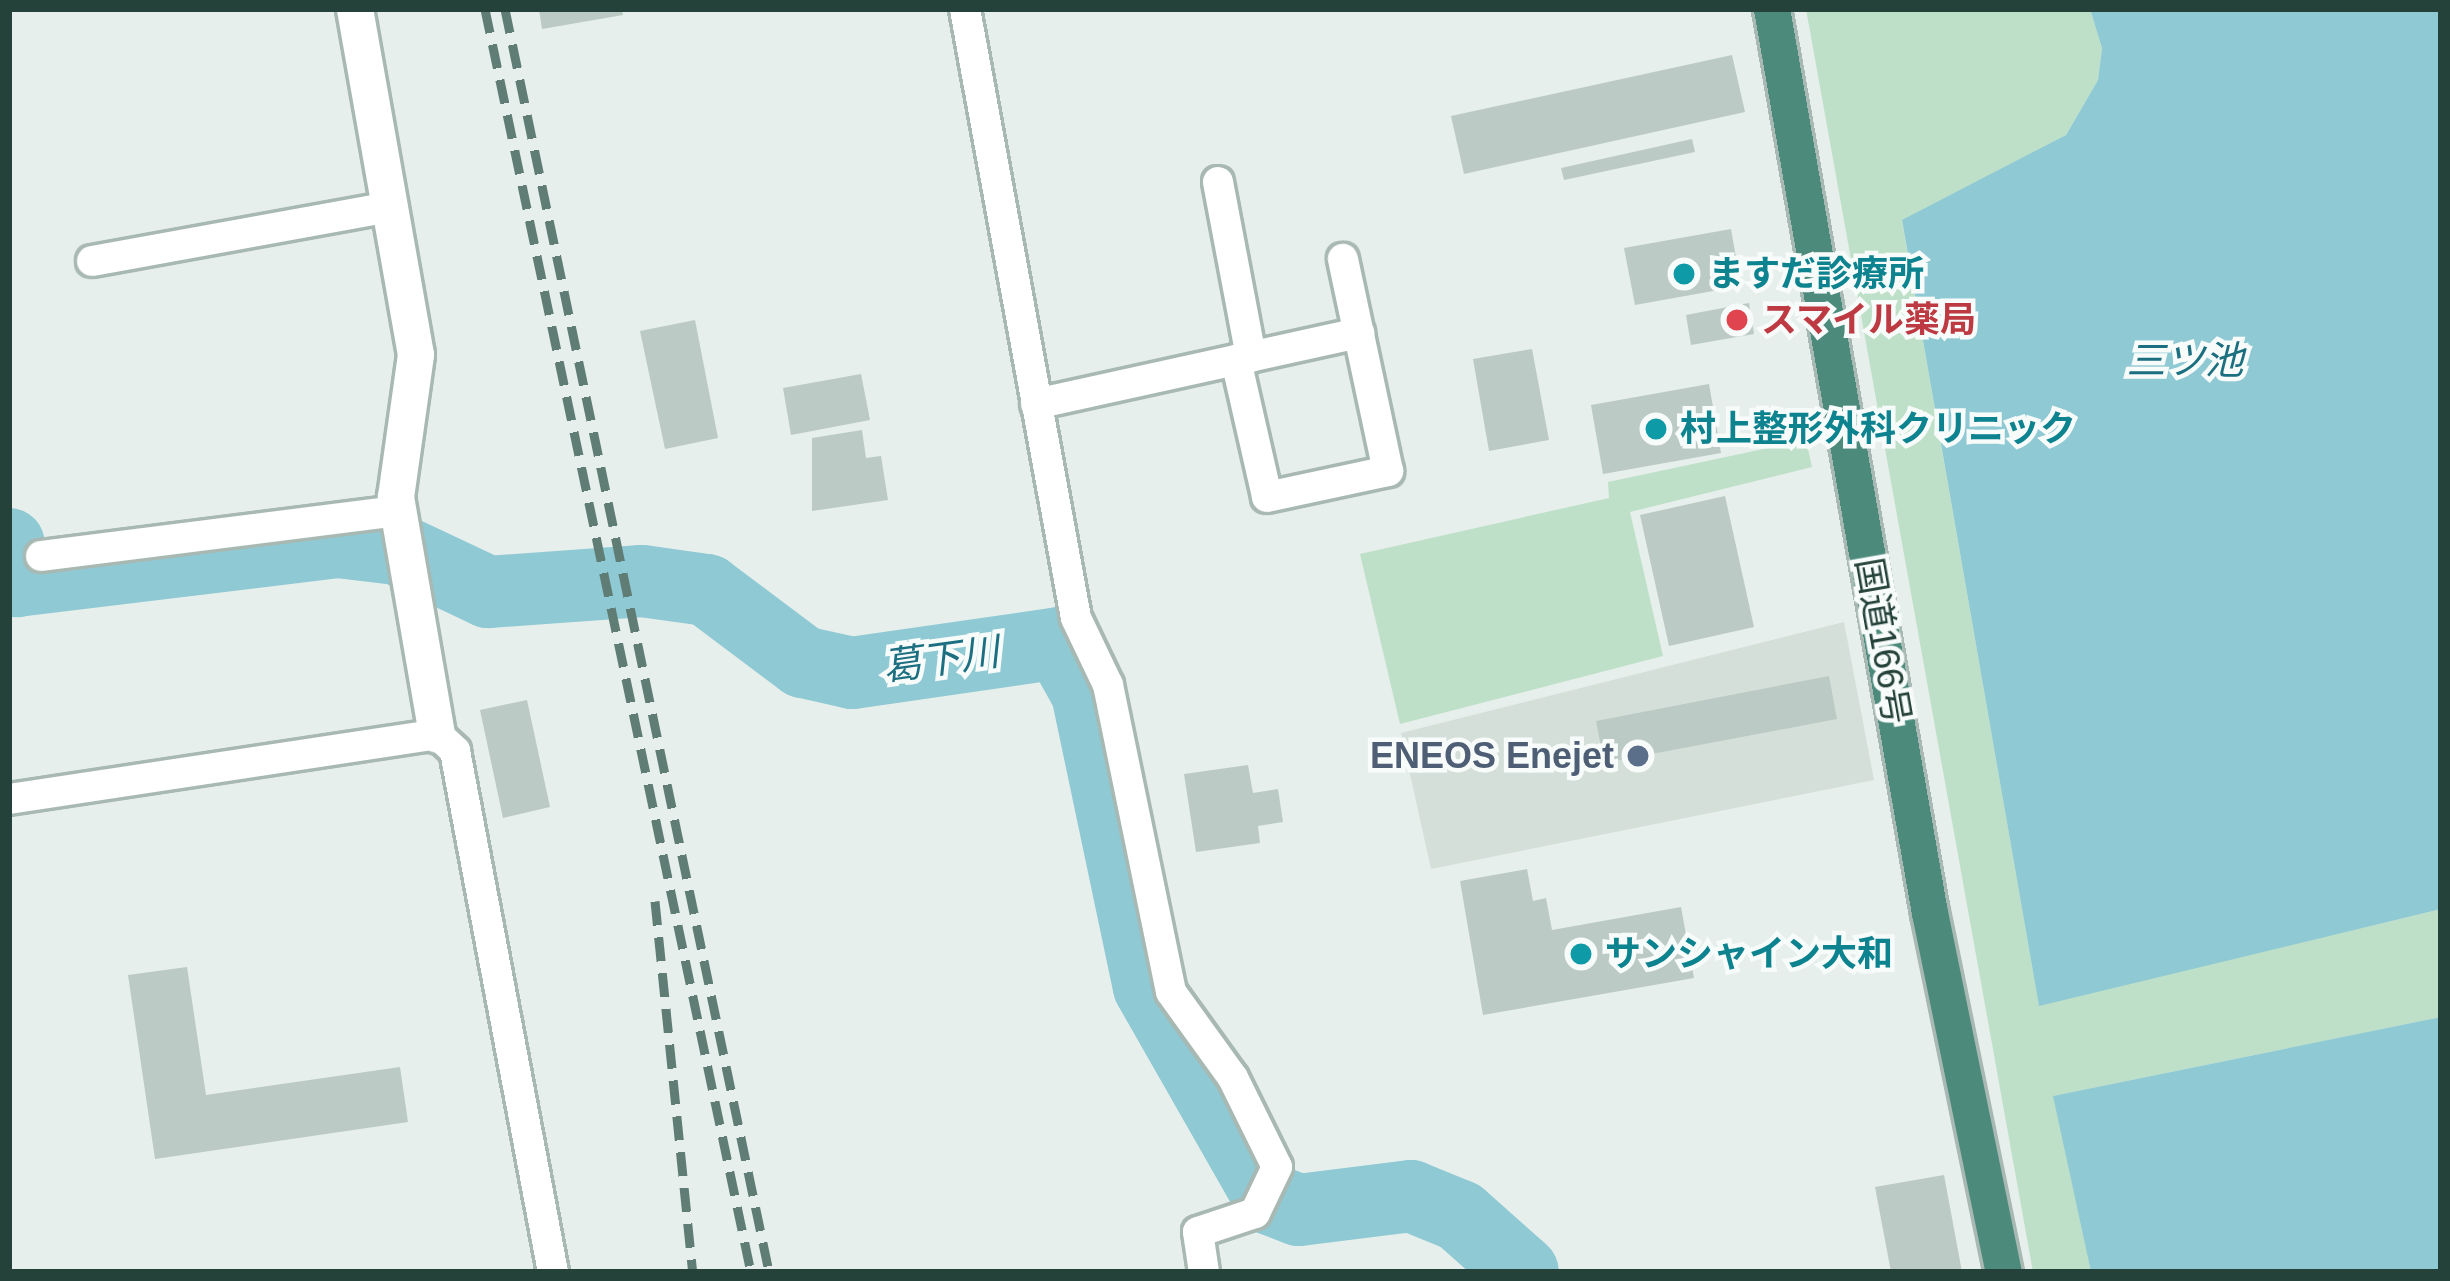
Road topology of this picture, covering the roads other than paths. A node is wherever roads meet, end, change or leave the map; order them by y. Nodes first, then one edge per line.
1 (355, 9) edge
2 (965, 9) edge
3 (1772, 9) edge
4 (1218, 182) dead end
5 (390, 207) junction
6 (1343, 259) dead end
7 (92, 261) dead end
8 (1359, 333) junction
9 (1244, 358) junction
10 (1036, 404) junction
11 (398, 511) junction
12 (41, 556) dead end
13 (437, 734) junction
14 (9, 799) edge
15 (553, 1272) edge
16 (1204, 1272) edge
17 (2004, 1272) edge

1 - 5 street
2 - 10 street
3 - 17 highway, 国道166号
4 - 9 street
5 - 7 street
5 - 11 street
6 - 8 street
8 - 9 street
8 - 9 street
9 - 10 street
10 - 16 street
11 - 12 street
11 - 13 street
13 - 14 street
13 - 15 street

